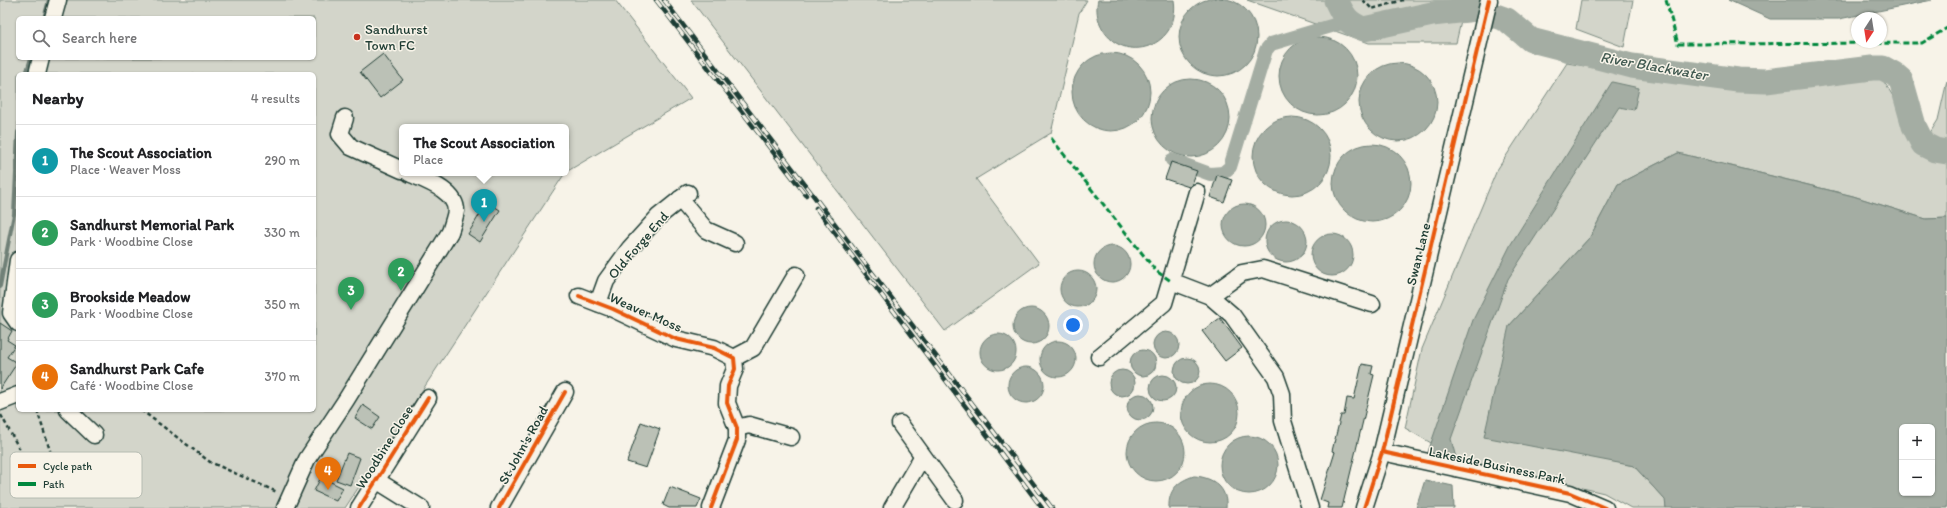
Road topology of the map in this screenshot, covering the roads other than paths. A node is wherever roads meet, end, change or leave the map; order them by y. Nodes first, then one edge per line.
1 (58, 0) edge
2 (1489, 2) edge
3 (54, 16) edge
4 (40, 60) edge
5 (38, 72) edge
6 (345, 118) dead end
7 (399, 169) edge
8 (416, 176) edge
9 (1197, 192) dead end
10 (735, 243) dead end
11 (16, 275) edge
12 (796, 275) dead end
13 (1171, 281) junction
14 (580, 296) dead end
15 (1210, 296) junction
16 (598, 303) junction
17 (1372, 304) dead end
18 (16, 320) edge
19 (1100, 357) dead end
20 (734, 358) junction
21 (565, 392) dead end
22 (16, 396) edge
23 (428, 398) dead end
24 (0, 402) edge
25 (70, 412) edge
26 (900, 424) dead end
27 (737, 428) junction
28 (94, 435) dead end
29 (791, 437) dead end
30 (1382, 452) junction
31 (922, 457) junction
32 (376, 480) junction
33 (955, 500) dead end
34 (285, 508) edge
35 (359, 508) edge
36 (421, 508) edge
37 (499, 508) edge
38 (711, 508) edge
39 (892, 508) edge
40 (1310, 508) edge
41 (1364, 508) edge
42 (1605, 508) edge

1 - 3 street
2 - 30 street, Swan Lane
4 - 5 street
6 - 7 street
8 - 34 street
9 - 13 street
10 - 16 street, Old Forge End
11 - 18 street
12 - 20 street
13 - 15 street
13 - 19 street
14 - 16 street, Weaver Moss
15 - 17 street
15 - 40 street
16 - 20 street, Weaver Moss
20 - 27 street
21 - 37 street, St John's Road
22 - 24 street
23 - 32 street, Woodbine Close
25 - 28 street
26 - 31 street
27 - 29 street
27 - 38 street
30 - 41 street, Swan Lane
30 - 42 street, Lakeside Business Park
31 - 33 street
31 - 39 street
32 - 35 street, Woodbine Close
32 - 36 street

